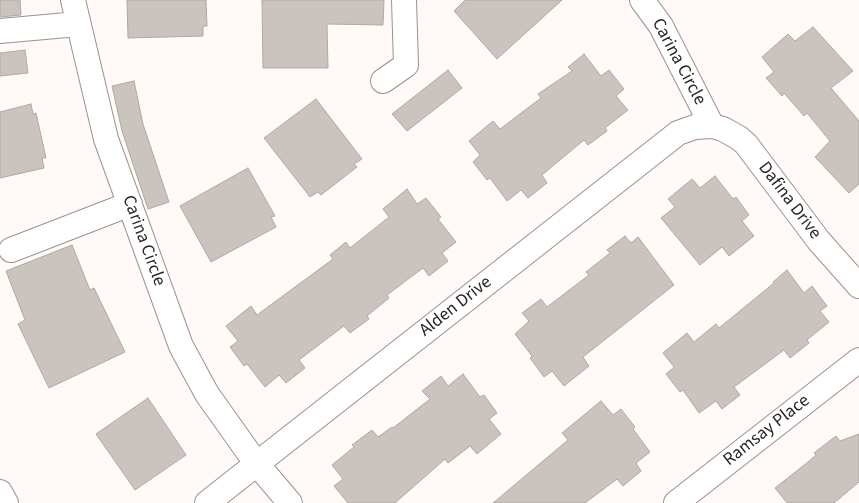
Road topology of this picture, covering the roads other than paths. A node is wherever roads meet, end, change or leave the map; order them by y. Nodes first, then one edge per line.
1 (73, 0) edge
2 (404, 0) edge
3 (642, 0) edge
4 (78, 24) junction
5 (0, 31) edge
6 (383, 81) dead end
7 (712, 126) junction
8 (130, 204) junction
9 (11, 250) dead end
10 (859, 286) edge
11 (859, 360) edge
12 (256, 463) junction
13 (0, 492) edge
14 (6, 503) edge
15 (207, 503) edge
16 (290, 503) edge
17 (676, 503) edge

1 - 4 street, Carina Circle
2 - 6 street
3 - 7 street, Carina Circle
4 - 5 street
4 - 8 street, Carina Circle
7 - 10 street, Dafina Drive
7 - 12 street, Alden Drive
8 - 9 street
8 - 12 street, Carina Circle
11 - 17 street, Ramsay Place
12 - 15 street, Alden Drive
12 - 16 street, Carina Circle
13 - 14 street

